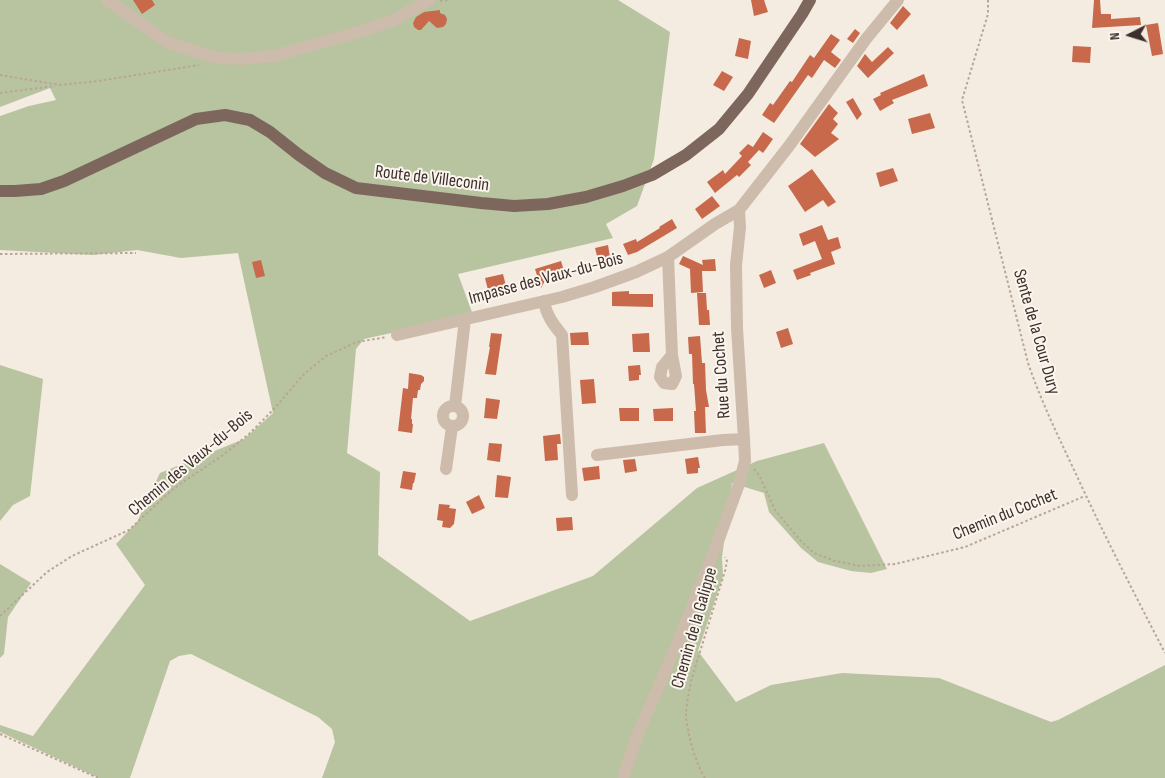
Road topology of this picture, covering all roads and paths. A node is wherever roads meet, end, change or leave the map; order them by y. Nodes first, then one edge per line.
1 (107, 0) edge
2 (429, 0) edge
3 (810, 0) edge
4 (898, 0) edge
5 (988, 0) edge
6 (217, 58) junction
7 (0, 75) edge
8 (60, 85) junction
9 (0, 93) edge
10 (0, 191) edge
11 (739, 210) junction
12 (136, 253) dead end
13 (0, 254) edge
14 (668, 256) junction
15 (544, 301) junction
16 (465, 319) junction
17 (396, 335) joint
18 (672, 354) dead end
19 (744, 439) junction
20 (597, 456) dead end
21 (744, 461) junction
22 (446, 469) dead end
23 (572, 496) dead end
24 (1086, 496) junction
25 (717, 544) junction
26 (0, 616) edge
27 (1165, 653) edge
28 (0, 734) edge
29 (98, 778) edge
30 (622, 778) edge
31 (705, 778) edge

1 - 6 street
2 - 6 street
3 - 10 main road, Route de Villeconin
4 - 11 street
5 - 24 path, Sente de la Cour Dury
6 - 8 path
7 - 8 path
8 - 9 path
11 - 14 street, Impasse des Vaux-du-Bois
11 - 19 street, Rue du Cochet
12 - 13 path
14 - 15 street, Impasse des Vaux-du-Bois
14 - 18 street
15 - 16 street, Impasse des Vaux-du-Bois
15 - 23 street
16 - 17 street, Impasse des Vaux-du-Bois
16 - 22 street, Impasse des Vaux-du-Bois
17 - 26 path, Chemin des Vaux-du-Bois
19 - 20 street
19 - 21 street, Rue du Cochet
21 - 24 path, Chemin du Cochet
21 - 25 street, Rue du Cochet
24 - 27 path, Sente de la Cour Dury
25 - 30 street, Rue du Cochet
25 - 31 path, Chemin de la Galippe
28 - 29 path

